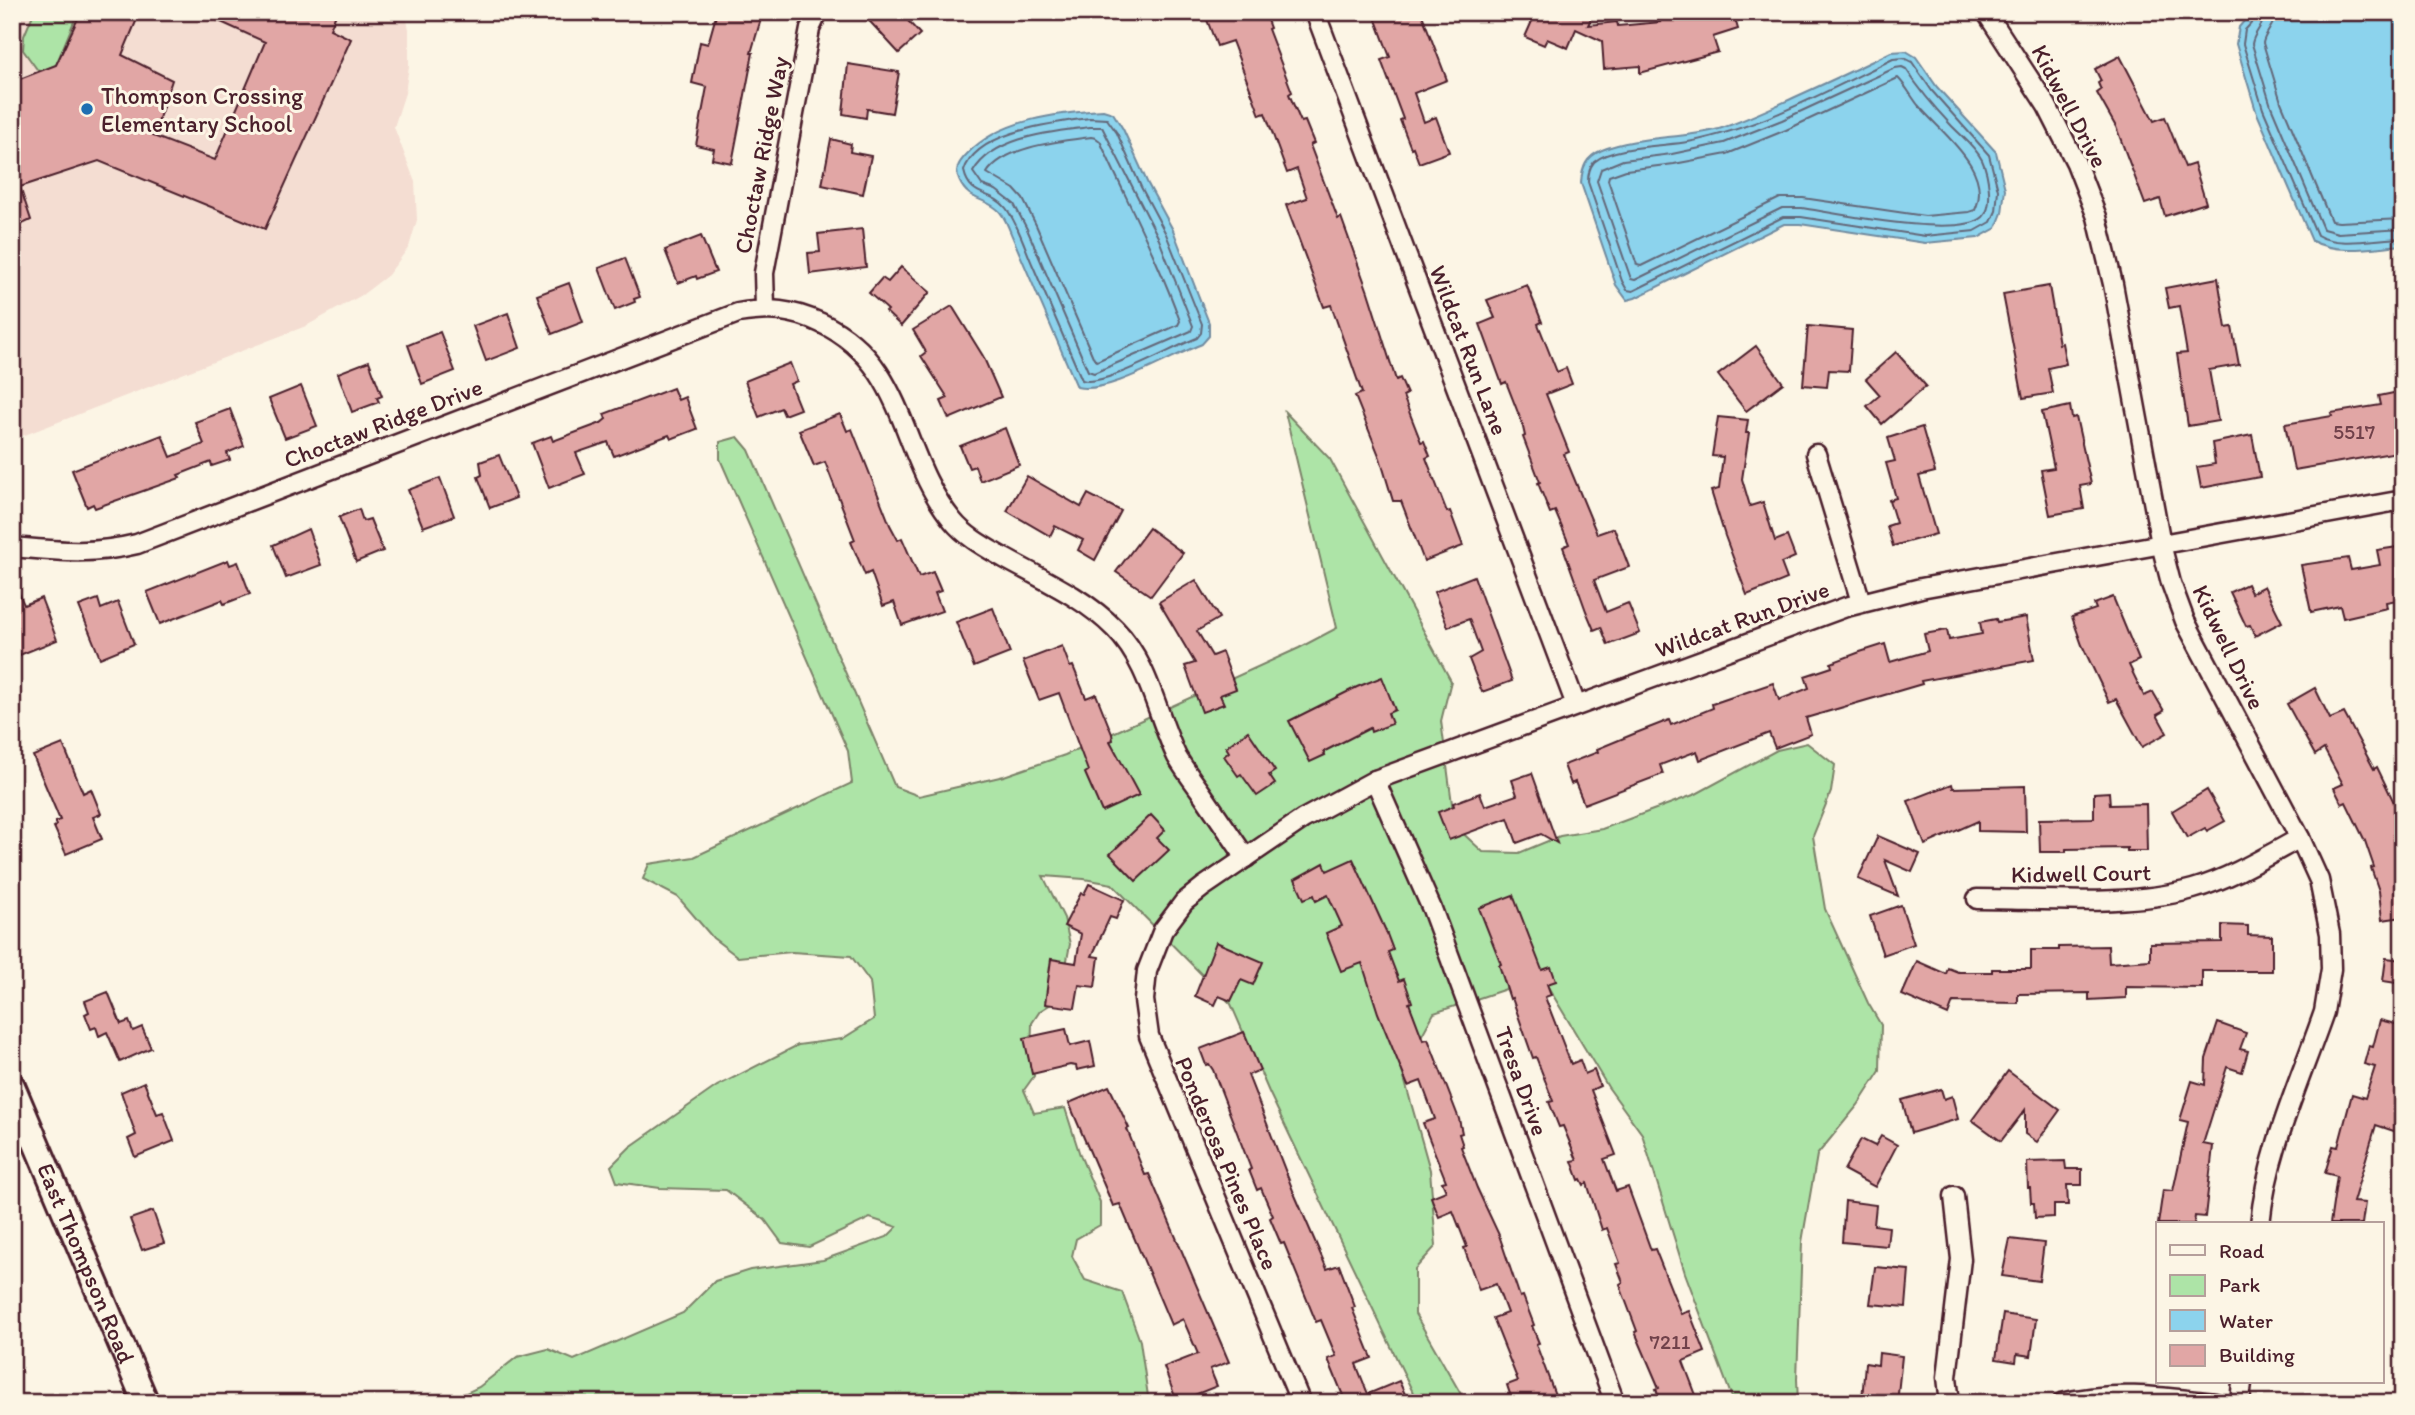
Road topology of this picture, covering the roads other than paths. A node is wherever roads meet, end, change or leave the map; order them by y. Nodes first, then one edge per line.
1 (818, 12) edge
2 (1315, 12) edge
3 (1986, 12) edge
4 (765, 308) junction
5 (1816, 454) dead end
6 (2403, 500) edge
7 (2161, 544) junction
8 (12, 547) edge
9 (1861, 602) junction
10 (1576, 705) junction
11 (1374, 780) junction
12 (2300, 838) junction
13 (1245, 858) junction
14 (1978, 899) dead end
15 (1160, 936) joint
16 (12, 1086) edge
17 (1954, 1196) dead end
18 (2260, 1222) edge
19 (2242, 1384) edge
20 (146, 1403) edge
21 (1301, 1403) edge
22 (1615, 1403) edge
23 (1950, 1403) edge
24 (2062, 1403) edge
25 (2215, 1403) edge
26 (2240, 1403) edge

1 - 4 street, Choctaw Ridge Way
2 - 10 street, Wildcat Run Lane
3 - 7 street, Kidwell Drive
4 - 8 street, Choctaw Ridge Drive
4 - 13 street
5 - 9 street
6 - 7 street, Wildcat Run Drive
7 - 9 street, Wildcat Run Drive
7 - 12 street, Kidwell Drive
9 - 10 street, Wildcat Run Drive
10 - 11 street, Wildcat Run Drive
11 - 13 street, Wildcat Run Drive
11 - 22 street, Tresa Drive
12 - 14 street, Kidwell Court
12 - 18 street, Kidwell Drive
13 - 15 street, Wildcat Run Drive
15 - 21 street, Ponderosa Pines Place
16 - 20 main road, East Thompson Road
17 - 23 street
19 - 26 street
24 - 25 street

